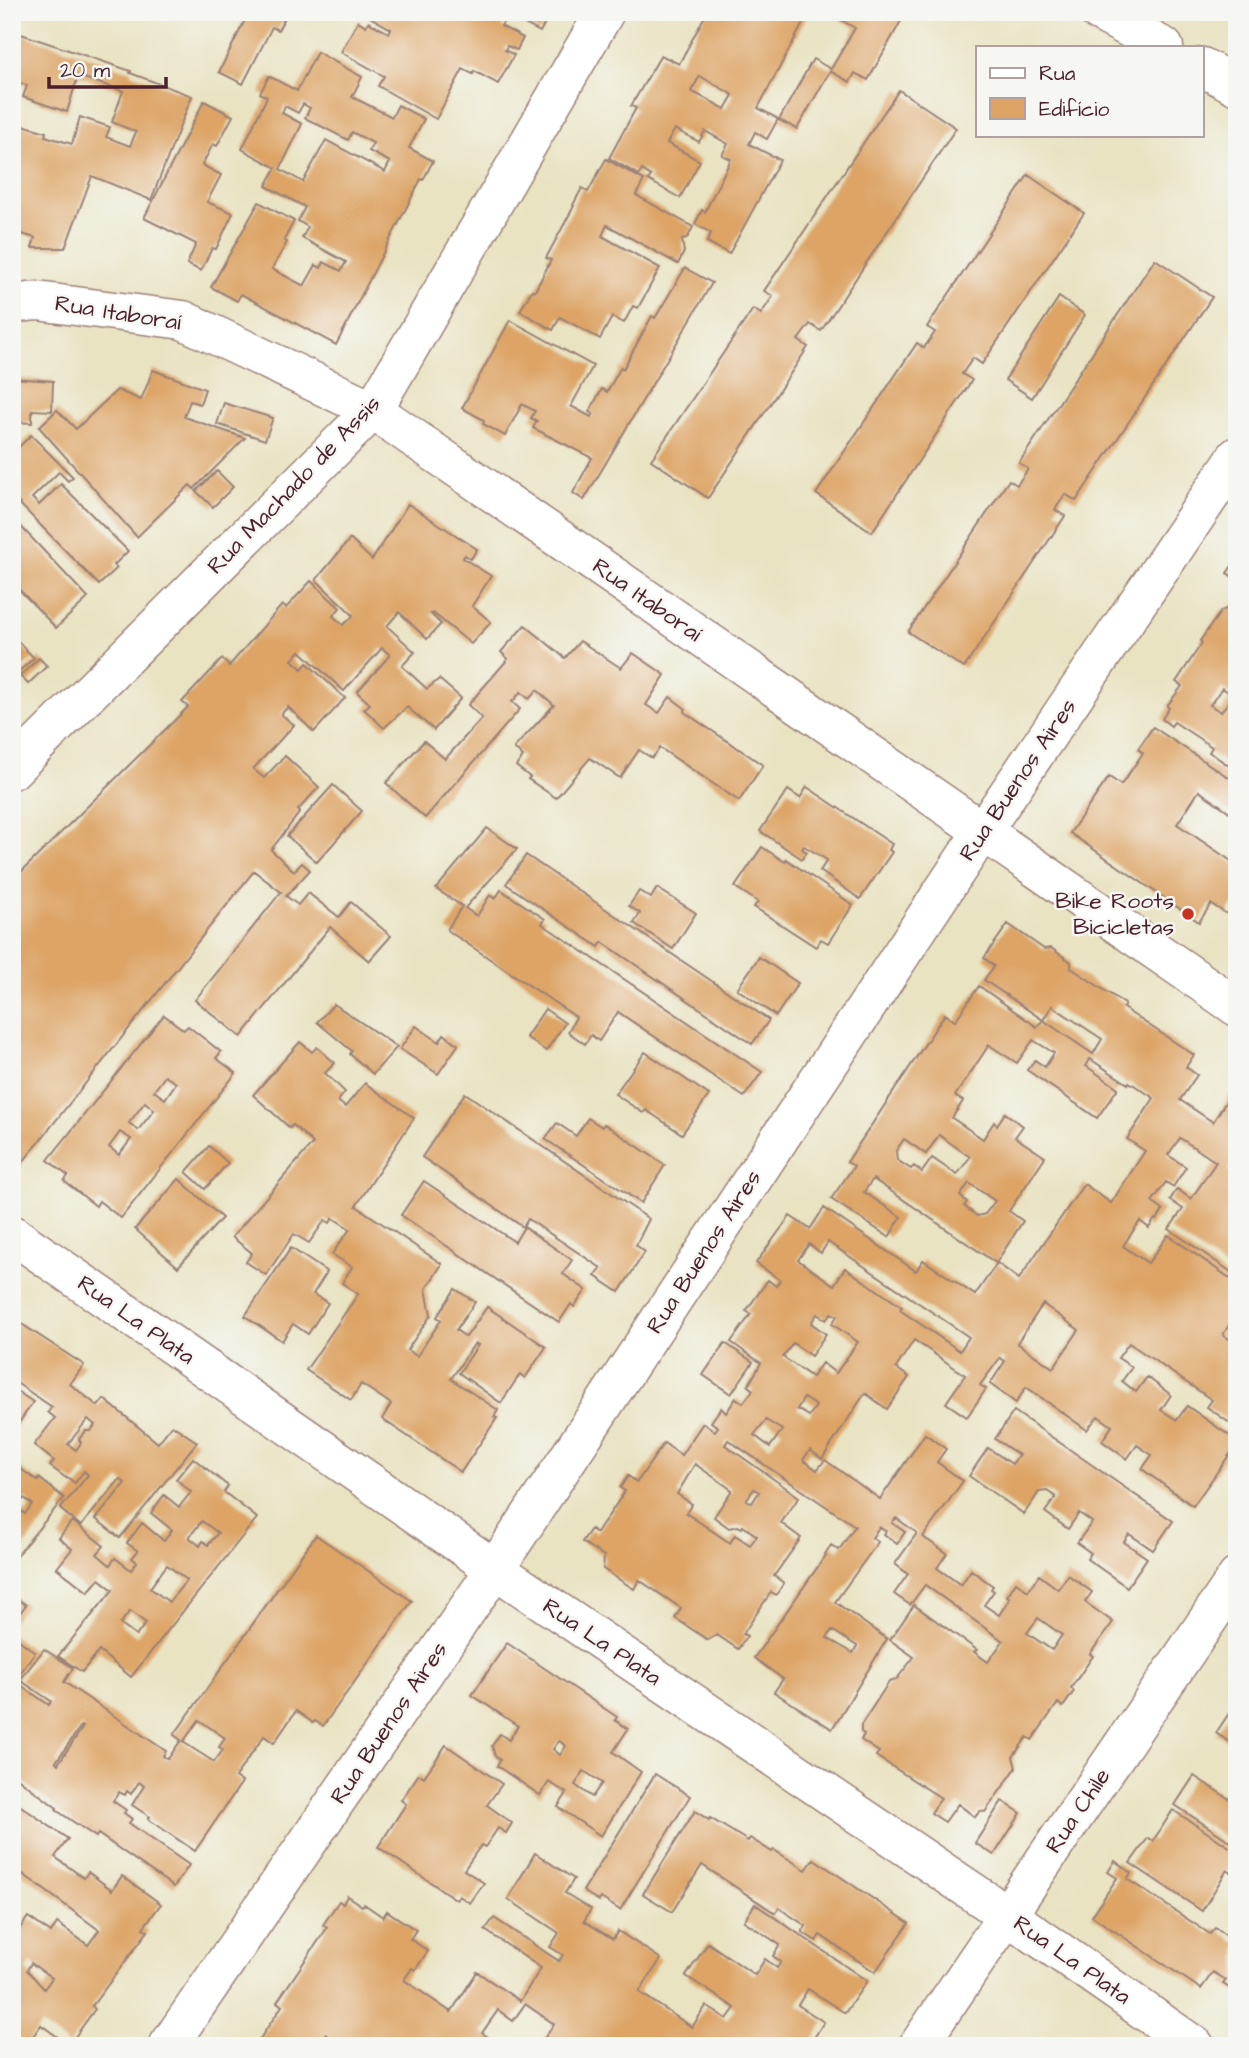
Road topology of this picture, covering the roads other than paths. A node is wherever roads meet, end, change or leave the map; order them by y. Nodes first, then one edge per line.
1 (605, 12) edge
2 (1099, 12) edge
3 (1162, 46) edge
4 (1204, 68) edge
5 (1237, 86) edge
6 (12, 304) edge
7 (373, 410) junction
8 (1237, 456) edge
9 (12, 770) edge
10 (982, 832) junction
11 (1237, 1007) edge
12 (12, 1234) edge
13 (495, 1569) junction
14 (1237, 1577) edge
15 (1007, 1915) junction
16 (168, 2046) edge
17 (918, 2046) edge
18 (1195, 2046) edge

1 - 7 street, Rua Machado de Assis
2 - 3 street
4 - 5 street
6 - 7 street, Rua Itaboraí
7 - 9 street, Rua Machado de Assis
7 - 10 street, Rua Itaboraí
8 - 10 street, Rua Buenos Aires
10 - 11 street, Rua Itaboraí
10 - 13 street, Rua Buenos Aires
12 - 13 street, Rua La Plata
13 - 15 street, Rua La Plata
13 - 16 street, Rua Buenos Aires
14 - 15 street, Rua Chile
15 - 17 street, Rua Chile
15 - 18 street, Rua La Plata

